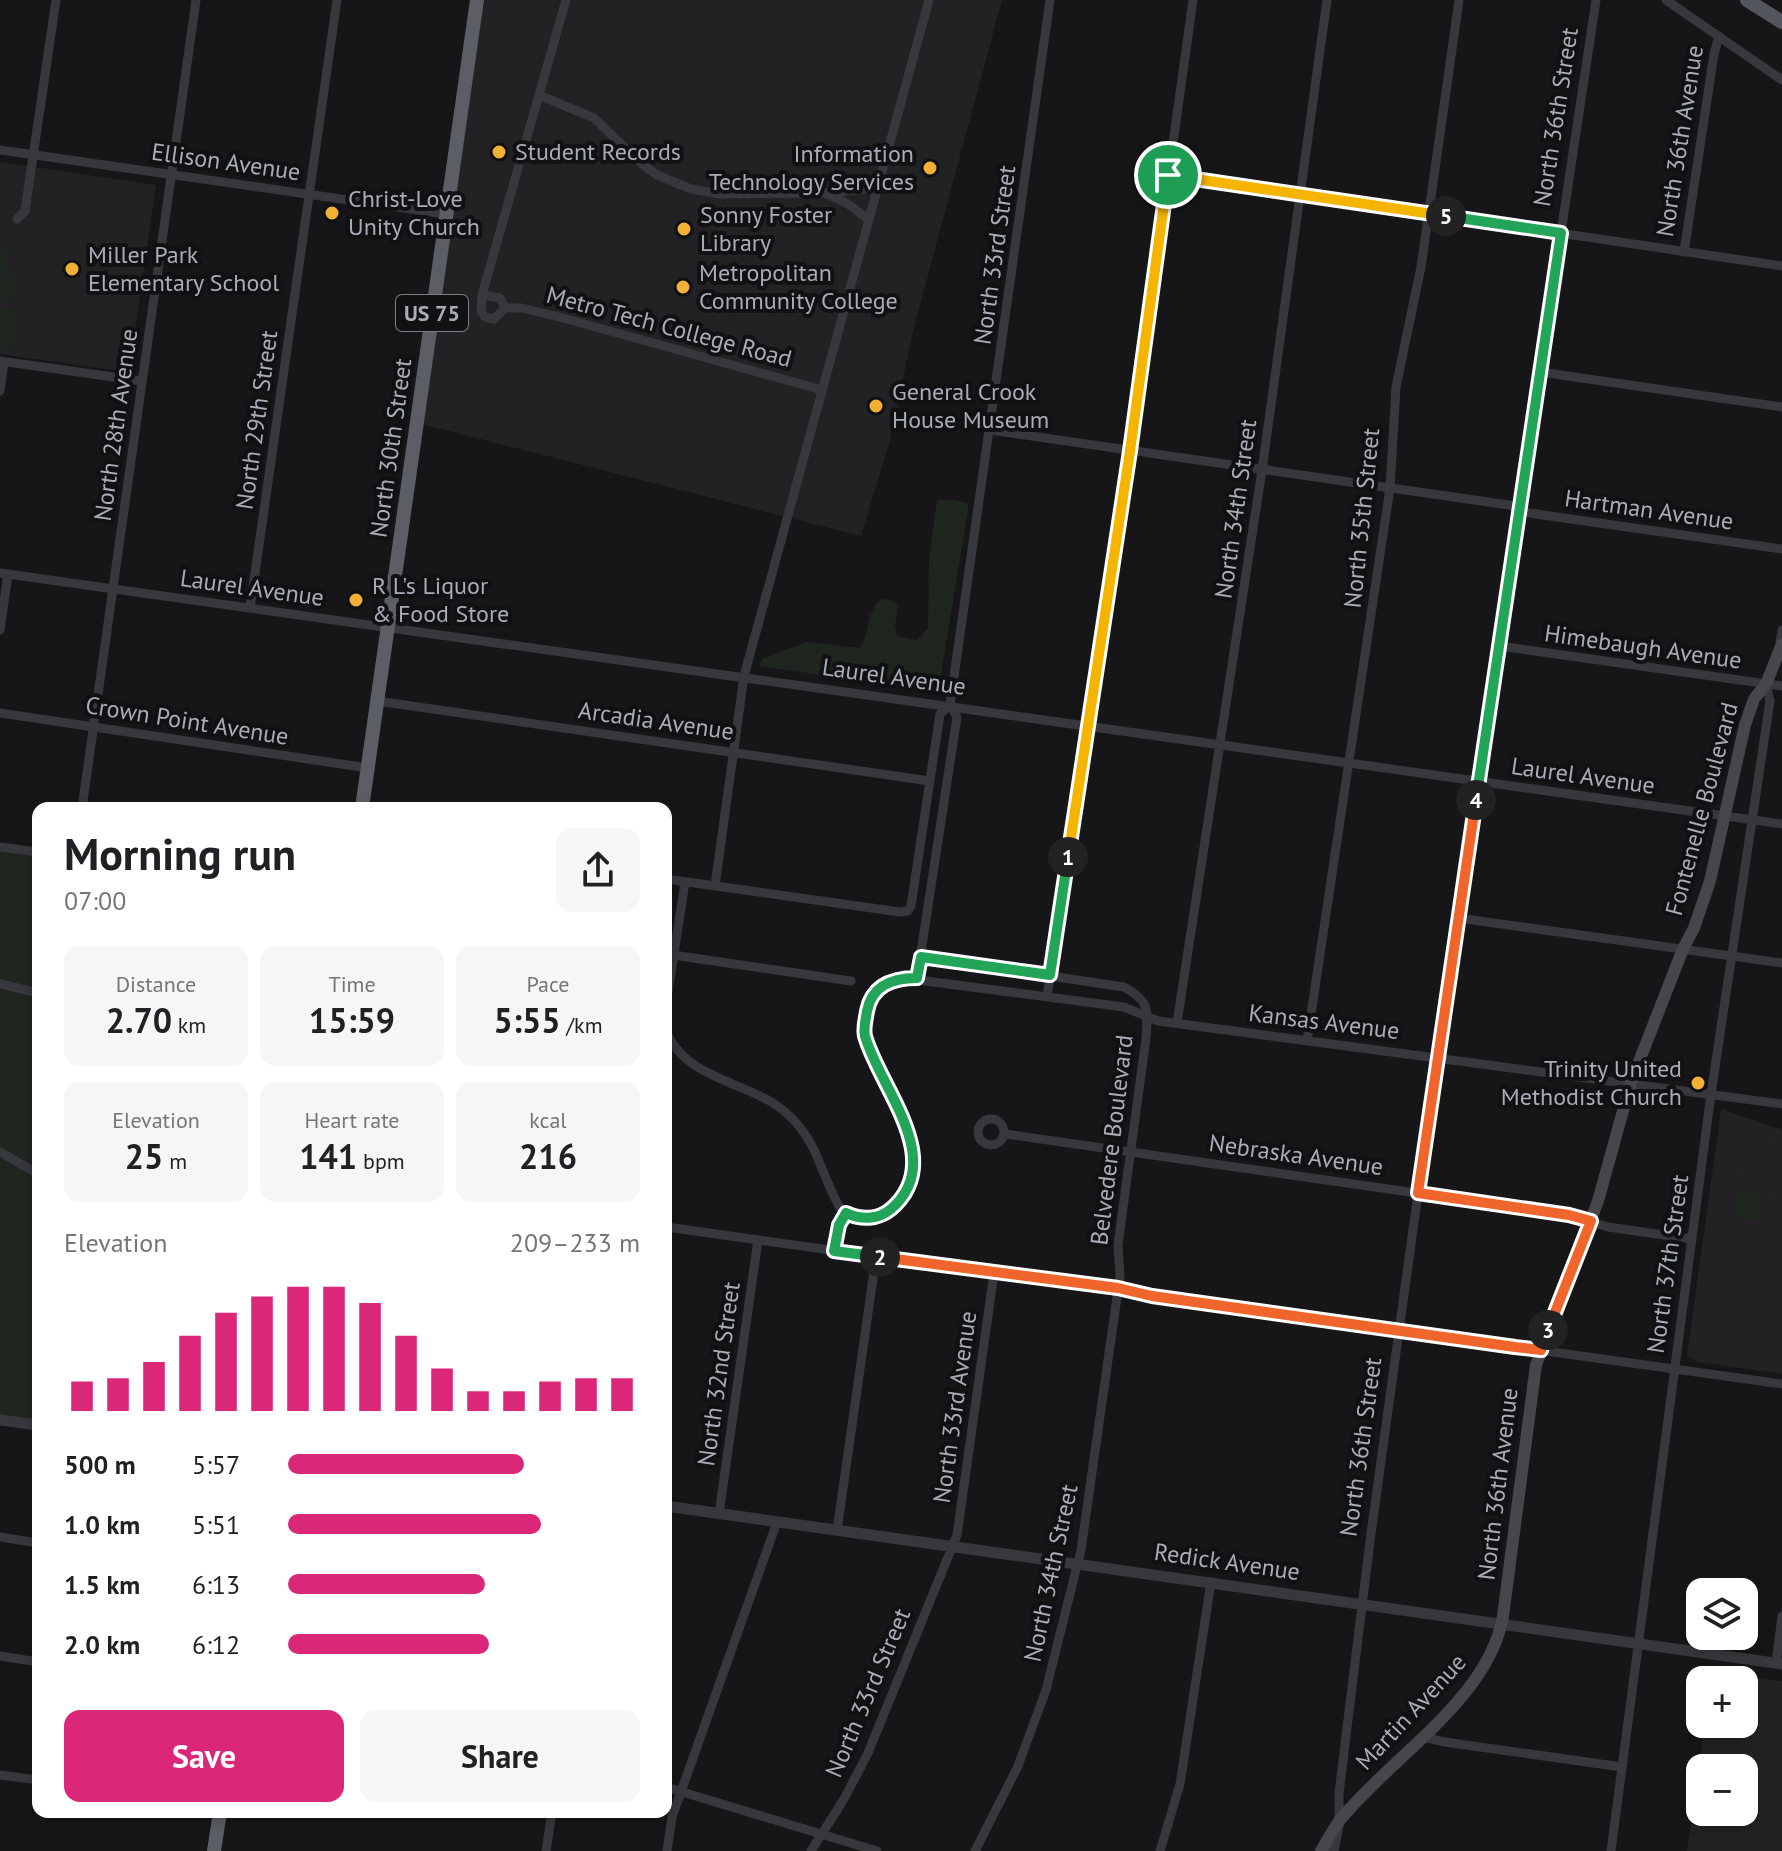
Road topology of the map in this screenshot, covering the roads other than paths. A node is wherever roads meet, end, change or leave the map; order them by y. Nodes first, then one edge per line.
1 (56, 0) edge
2 (196, 0) edge
3 (337, 0) edge
4 (477, 0) edge
5 (566, 0) edge
6 (929, 0) edge
7 (1050, 0) edge
8 (1193, 0) edge
9 (1327, 0) edge
10 (1459, 0) edge
11 (1596, 0) edge
12 (1666, 0) edge
13 (1747, 0) edge
14 (1782, 22) edge
15 (1719, 36) junction
16 (1782, 80) edge
17 (539, 95) junction
18 (0, 150) edge
19 (34, 155) junction
20 (171, 175) junction
21 (1168, 175) junction
22 (877, 188) junction
23 (824, 193) junction
24 (309, 194) junction
25 (1300, 194) junction
26 (1429, 213) junction
27 (446, 214) junction
28 (17, 219) dead end
29 (868, 219) junction
30 (1561, 233) junction
31 (1684, 252) junction
32 (1782, 266) edge
33 (482, 295) junction
34 (505, 308) junction
35 (2, 362) edge
36 (1540, 372) junction
37 (142, 381) junction
38 (822, 390) junction
39 (0, 391) edge
40 (1782, 407) edge
41 (990, 430) junction
42 (1130, 451) junction
43 (1262, 470) junction
44 (1390, 488) junction
45 (1520, 509) junction
46 (1782, 549) edge
47 (4, 574) edge
48 (112, 589) junction
49 (250, 608) junction
50 (388, 627) junction
51 (0, 630) edge
52 (1782, 630) edge
53 (1499, 646) junction
54 (1781, 646) edge
55 (744, 676) junction
56 (1766, 684) junction
57 (1782, 686) edge
58 (377, 701) junction
59 (950, 705) junction
60 (0, 713) edge
61 (1088, 725) junction
62 (93, 726) junction
63 (1220, 744) junction
64 (734, 753) junction
65 (1349, 762) junction
66 (368, 768) junction
67 (930, 781) junction
68 (1478, 781) junction
69 (83, 802) edge
70 (363, 802) edge
71 (1725, 817) junction
72 (1752, 820) junction
73 (1782, 824) edge
74 (0, 847) edge
75 (32, 851) edge
76 (672, 880) edge
77 (685, 882) junction
78 (715, 886) junction
79 (1458, 918) junction
80 (672, 945) edge
81 (1683, 949) junction
82 (672, 955) edge
83 (1732, 956) junction
84 (921, 957) junction
85 (1782, 963) edge
86 (1050, 975) junction
87 (917, 978) junction
88 (851, 981) dead end
89 (0, 984) edge
90 (32, 992) edge
91 (1047, 996) junction
92 (1147, 1016) junction
93 (1177, 1023) junction
94 (672, 1041) edge
95 (1307, 1041) junction
96 (1437, 1056) junction
97 (1631, 1082) junction
98 (1711, 1094) junction
99 (1782, 1104) edge
100 (1006, 1134) dead end
101 (1131, 1151) junction
102 (0, 1152) edge
103 (32, 1171) edge
104 (1418, 1193) junction
105 (846, 1213) junction
106 (1591, 1221) junction
107 (672, 1228) edge
108 (1692, 1239) junction
109 (758, 1240) junction
110 (834, 1251) junction
111 (876, 1257) junction
112 (994, 1273) junction
113 (1118, 1288) junction
114 (1399, 1331) junction
115 (1541, 1350) junction
116 (1675, 1369) junction
117 (1782, 1384) edge
118 (0, 1420) edge
119 (32, 1424) edge
120 (672, 1507) edge
121 (719, 1514) junction
122 (777, 1522) junction
123 (837, 1530) junction
124 (0, 1537) edge
125 (32, 1542) edge
126 (952, 1546) junction
127 (1078, 1563) junction
128 (1211, 1582) junction
129 (1365, 1604) junction
130 (1782, 1616) edge
131 (1502, 1625) junction
132 (1638, 1644) junction
133 (0, 1656) edge
134 (32, 1661) edge
135 (1779, 1664) edge
136 (1422, 1737) junction
137 (1622, 1767) junction
138 (0, 1775) edge
139 (32, 1779) edge
140 (672, 1788) edge
141 (682, 1790) junction
142 (672, 1817) edge
143 (219, 1818) edge
144 (551, 1818) edge
145 (672, 1818) edge
146 (1339, 1821) junction
147 (822, 1834) junction
148 (214, 1851) edge
149 (546, 1851) edge
150 (667, 1851) edge
151 (811, 1851) edge
152 (877, 1851) edge
153 (975, 1851) edge
154 (1160, 1851) edge
155 (1321, 1851) edge
156 (1333, 1851) edge
157 (1611, 1851) edge

1 - 19 street
2 - 20 street, North 28th Avenue
3 - 24 street, North 29th Street
4 - 27 highway, North 30th Street / US 75
5 - 17 street
6 - 22 street
7 - 41 street, North 33rd Street
8 - 21 street
9 - 25 street, North 34th Street
10 - 26 street, North 35th Street
11 - 30 street, North 36th Street
12 - 15 street
13 - 14 main road
15 - 16 street
15 - 31 street, North 36th Avenue
17 - 23 street
17 - 33 street
18 - 19 street, Ellison Avenue
19 - 20 street, Ellison Avenue
19 - 28 street
20 - 24 street, Ellison Avenue
20 - 37 street, North 28th Avenue
21 - 25 street
21 - 42 street
22 - 23 street
22 - 29 street
23 - 29 street
24 - 27 street, Ellison Avenue
24 - 49 street, North 29th Street
25 - 26 street
25 - 43 street, North 34th Street
26 - 30 street
26 - 44 street, North 35th Street
27 - 50 highway, North 30th Street / US 75
29 - 38 street
30 - 31 street
30 - 36 street, North 36th Street
31 - 32 street
33 - 34 street, Metro Tech College Road
33 - 34 street, Metro Tech College Road
34 - 38 street, Metro Tech College Road
35 - 37 street
35 - 39 street
36 - 40 street
36 - 45 street, North 36th Street
37 - 48 street, North 28th Avenue
38 - 55 street
41 - 42 street, Hartman Avenue
41 - 59 street, North 33rd Street
42 - 43 street, Hartman Avenue
42 - 61 street
43 - 44 street, Hartman Avenue
43 - 63 street, North 34th Street
44 - 45 street, Hartman Avenue
44 - 65 street, North 35th Street
45 - 46 street, Hartman Avenue
45 - 53 street, North 36th Street
47 - 48 street, Laurel Avenue
47 - 51 street
48 - 49 street, Laurel Avenue
48 - 62 street, North 28th Avenue
49 - 50 street, Laurel Avenue
50 - 55 street, Laurel Avenue
50 - 58 highway, North 30th Street / US 75
52 - 54 street
53 - 56 street, Himebaugh Avenue
53 - 68 street, North 36th Street
54 - 56 main road, Fontenelle Boulevard
55 - 59 street, Laurel Avenue
55 - 64 street
56 - 57 street, Himebaugh Avenue
56 - 71 main road, Fontenelle Boulevard
56 - 72 street, North 37th Street
58 - 64 street, Arcadia Avenue
58 - 66 highway, North 30th Street / US 75
59 - 61 street, Laurel Avenue
59 - 67 street, North 33rd Street
59 - 84 street, North 33rd Street
60 - 62 street, Crown Point Avenue
61 - 63 street, Laurel Avenue
61 - 86 street
62 - 66 street, Crown Point Avenue
62 - 69 street, North 28th Avenue
63 - 65 street, Laurel Avenue
63 - 93 street, North 34th Street
64 - 67 street, Arcadia Avenue
64 - 78 street
65 - 68 street, Laurel Avenue
65 - 95 street, North 35th Street
66 - 70 highway, North 30th Street / US 75
67 - 78 street, North 33rd Street
68 - 71 street, Laurel Avenue
68 - 79 street, North 36th Street
71 - 72 street, Laurel Avenue
71 - 81 main road, Fontenelle Boulevard
72 - 73 street, Laurel Avenue
72 - 83 street, North 37th Street
74 - 75 street
76 - 77 street
77 - 78 street
77 - 80 street
79 - 81 street
79 - 96 street, North 36th Street
81 - 83 street
81 - 97 main road, Fontenelle Boulevard
82 - 88 street
83 - 85 street
83 - 98 street, North 37th Street
84 - 86 street
84 - 87 street, North 33rd Street
86 - 91 street
86 - 92 street
87 - 91 street, Belvedere Boulevard
87 - 105 street, Belvedere Boulevard
89 - 90 street
91 - 92 street, Belvedere Boulevard
92 - 93 street, Kansas Avenue
92 - 101 street, Belvedere Boulevard
93 - 95 street, Kansas Avenue
94 - 105 street
95 - 96 street, Kansas Avenue
96 - 97 street, Kansas Avenue
96 - 104 street, North 36th Street
97 - 98 street, Kansas Avenue
97 - 106 main road, Fontenelle Boulevard
98 - 99 street, Kansas Avenue
98 - 108 street, North 37th Street
100 - 101 street, Nebraska Avenue
101 - 104 street, Nebraska Avenue
101 - 113 street, Belvedere Boulevard
102 - 103 street
104 - 106 street, Nebraska Avenue
104 - 114 street, North 36th Street
105 - 110 street
106 - 108 street, Nebraska Avenue
106 - 115 main road, Fontenelle Boulevard
107 - 109 street
108 - 116 street, North 37th Street
109 - 110 street
109 - 121 street, North 32nd Street
110 - 111 street
111 - 112 street
111 - 123 street
112 - 113 street
112 - 126 street, North 33rd Avenue
113 - 114 street
113 - 127 street, North 34th Street
114 - 115 street
114 - 129 street, North 36th Street
115 - 116 street
115 - 131 main road, North 36th Avenue
116 - 117 street
116 - 132 street, North 37th Street
118 - 119 street
120 - 121 street, Redick Avenue
121 - 122 street, Redick Avenue
122 - 123 street, Redick Avenue
122 - 141 street
123 - 126 street, Redick Avenue
124 - 125 street
126 - 127 street, Redick Avenue
126 - 147 street, North 33rd Street
127 - 128 street, Redick Avenue
127 - 153 street, North 34th Street
128 - 129 street, Redick Avenue
128 - 154 street
129 - 131 street, Redick Avenue
129 - 146 street, North 36th Street
130 - 135 street
131 - 132 street, Redick Avenue
131 - 136 main road, Martin Avenue
132 - 135 street, Redick Avenue
132 - 137 street, North 37th Street
133 - 134 street
136 - 137 street
136 - 146 main road, Martin Avenue
137 - 157 street, North 37th Street
138 - 139 street
140 - 141 street
141 - 142 street
141 - 147 street
143 - 148 highway
144 - 149 street
145 - 150 street
146 - 155 main road, North 36th Street
146 - 156 street
147 - 151 street, North 33rd Street
147 - 152 street

